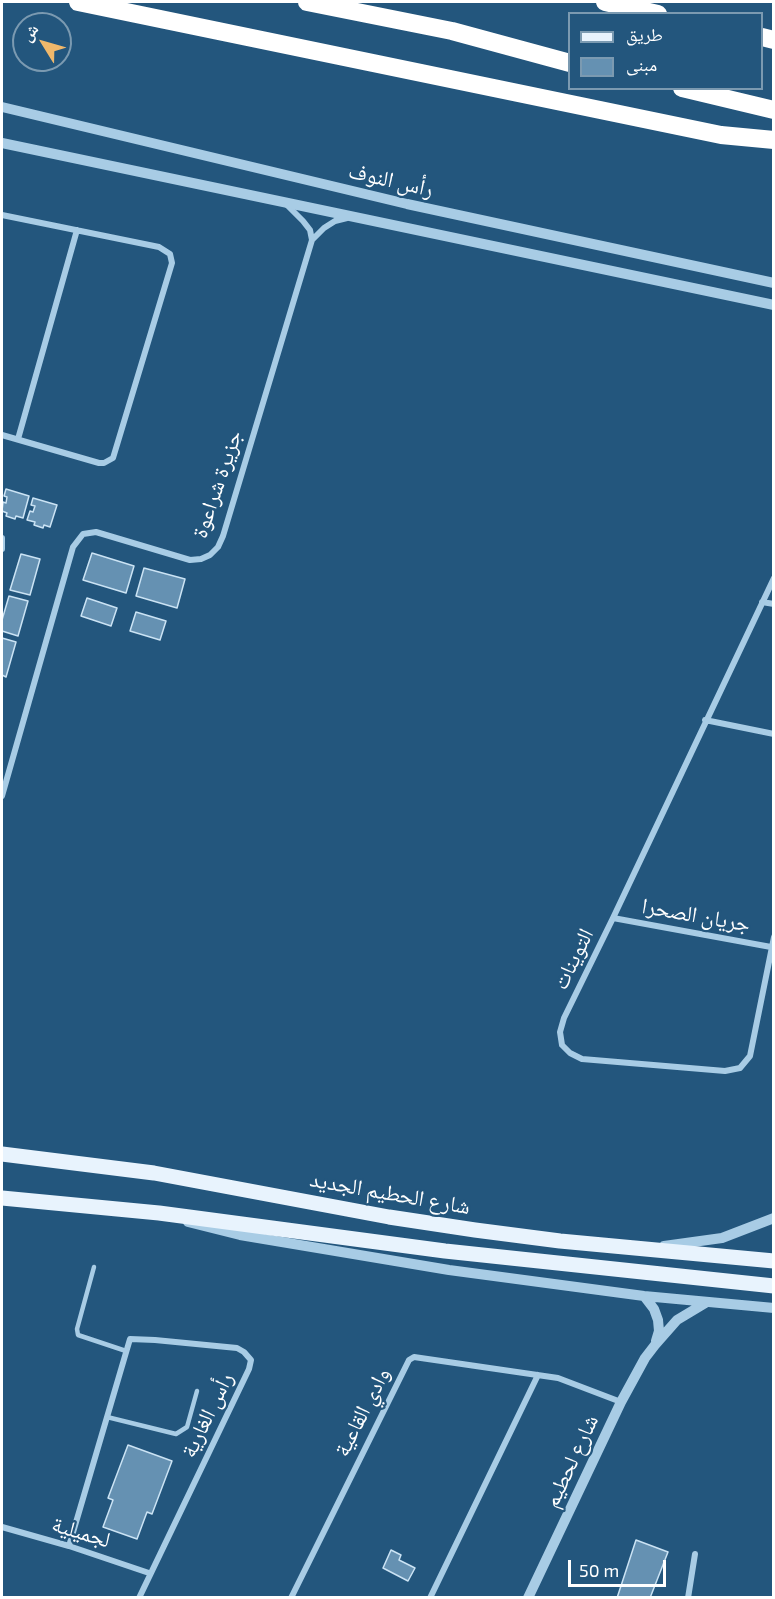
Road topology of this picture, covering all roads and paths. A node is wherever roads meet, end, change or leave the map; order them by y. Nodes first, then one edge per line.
1 (78, 2) edge
2 (307, 2) edge
3 (605, 2) edge
4 (649, 12) edge
5 (568, 62) edge
6 (690, 90) edge
7 (2, 107) edge
8 (774, 110) edge
9 (774, 140) edge
10 (2, 143) edge
11 (283, 202) junction
12 (2, 215) edge
13 (350, 217) junction
14 (77, 230) junction
15 (312, 240) junction
16 (774, 283) edge
17 (774, 305) edge
18 (2, 435) edge
19 (18, 440) junction
20 (2, 538) edge
21 (2, 549) edge
22 (774, 578) edge
23 (762, 602) junction
24 (774, 604) edge
25 (705, 720) junction
26 (774, 734) edge
27 (2, 796) edge
28 (613, 918) junction
29 (774, 937) edge
30 (771, 947) junction
31 (2, 1154) edge
32 (2, 1198) edge
33 (159, 1213) junction
34 (774, 1218) edge
35 (647, 1249) junction
36 (774, 1261) edge
37 (94, 1267) dead end
38 (774, 1286) edge
39 (644, 1296) junction
40 (708, 1302) junction
41 (774, 1308) edge
42 (655, 1345) junction
43 (126, 1351) junction
44 (538, 1376) junction
45 (197, 1391) dead end
46 (621, 1402) junction
47 (107, 1417) junction
48 (2, 1527) edge
49 (69, 1546) junction
50 (695, 1554) dead end
51 (149, 1573) junction
52 (139, 1598) edge
53 (291, 1598) edge
54 (430, 1598) edge
55 (528, 1598) edge
56 (688, 1598) edge

1 - 9 highway
2 - 5 highway
3 - 4 highway
6 - 8 highway
7 - 16 street, رأس النوف
10 - 11 street, رأس النوف
11 - 13 street, رأس النوف
11 - 15 street
12 - 14 street
13 - 15 street
13 - 17 street, رأس النوف
14 - 19 street
14 - 19 street
15 - 27 street, جزيرة شراعوة
18 - 19 street
20 - 21 street
22 - 23 street, التوينات
23 - 24 street
23 - 25 street, التوينات
25 - 26 street
25 - 28 street, التوينات
28 - 30 street, جريان الصحرا
28 - 30 street, التوينات
29 - 30 street, التوينات
31 - 35 main road, شارع الحطيم الجديد
32 - 33 main road, شارع الحطيم الجديد
33 - 38 main road, شارع الحطيم الجديد
33 - 39 street
34 - 35 street
35 - 36 main road, شارع الحطيم الجديد
37 - 43 lane
39 - 40 street
39 - 42 street, شارع لحطيم
40 - 41 street
40 - 42 street, شارع لحطيم
42 - 46 street, شارع لحطيم
43 - 47 street
43 - 51 street, رأس الغارية
44 - 46 street, وادي القاعية
44 - 53 street, وادي القاعية
44 - 54 street
45 - 47 lane
46 - 55 street, شارع لحطيم
47 - 49 street
48 - 49 street, لجميلية
49 - 51 street, لجميلية
50 - 56 street
51 - 52 street, رأس الغارية

